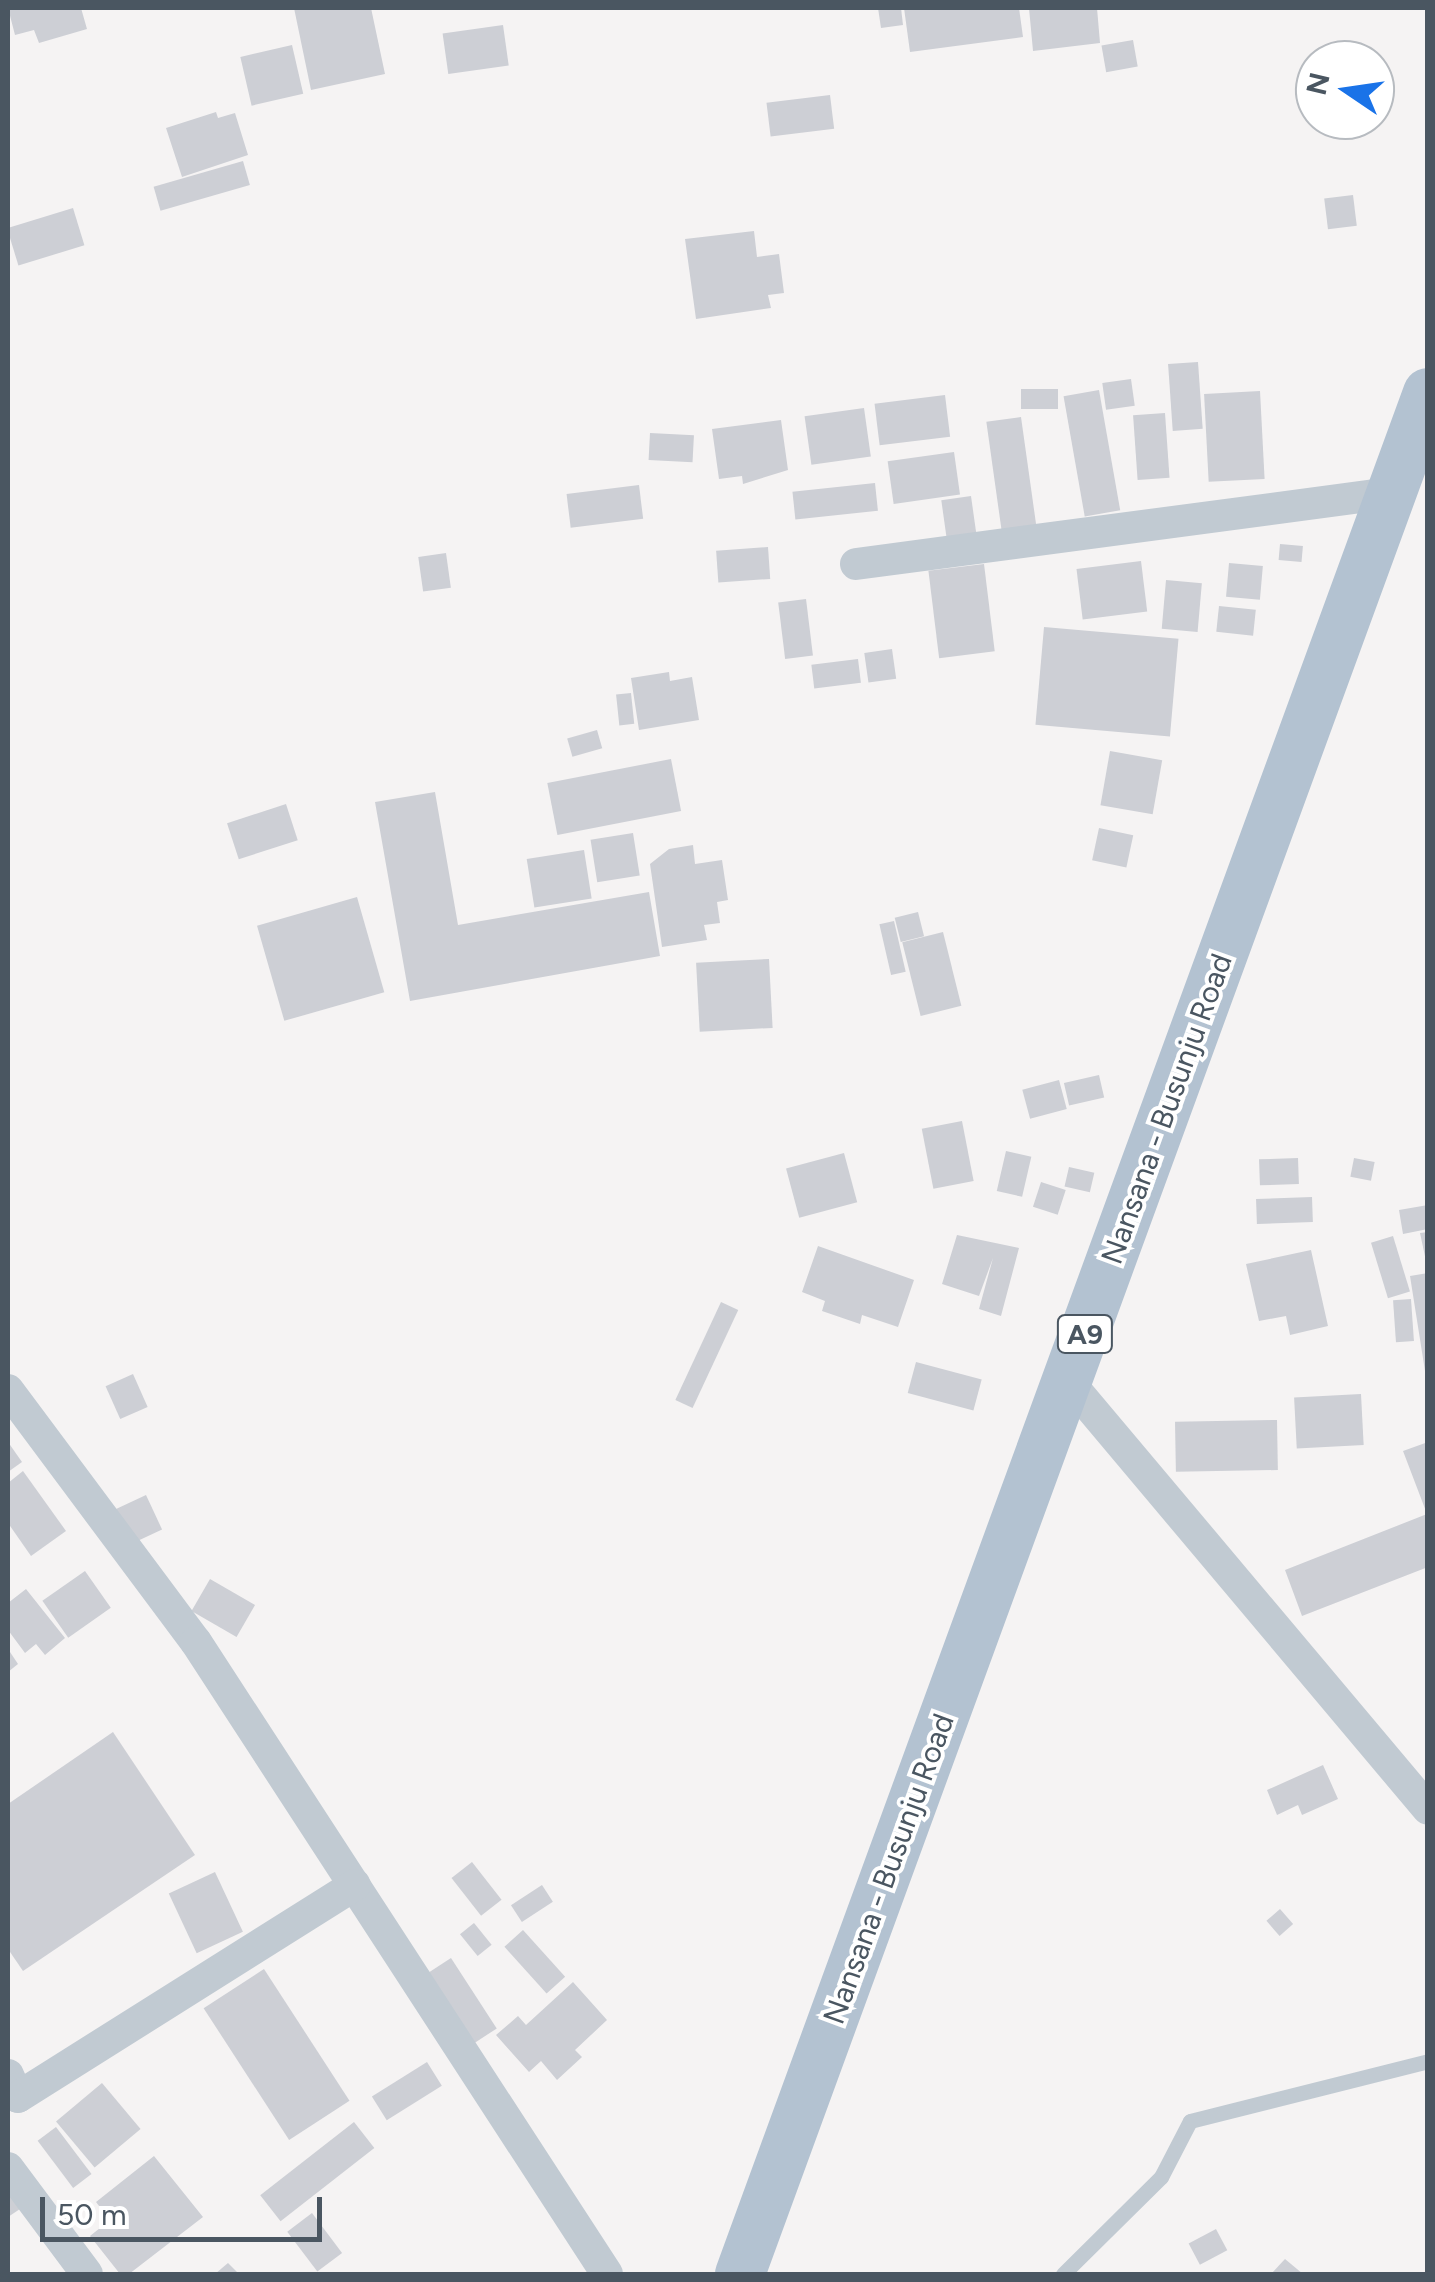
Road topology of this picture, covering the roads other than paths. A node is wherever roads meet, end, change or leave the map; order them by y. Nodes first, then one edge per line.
1 (1428, 393) edge
2 (1391, 493) junction
3 (856, 564) dead end
4 (1068, 1381) junction
5 (8, 1390) edge
6 (1428, 1809) edge
7 (355, 1885) junction
8 (1428, 2061) edge
9 (11, 2094) edge
10 (8, 2168) edge
11 (87, 2274) edge
12 (607, 2274) edge
13 (740, 2274) edge
14 (1063, 2274) edge

1 - 2 main road, Nansana - Busunju Road / A9
2 - 3 street
2 - 4 main road, Nansana - Busunju Road / A9
4 - 6 street
4 - 13 main road, Nansana - Busunju Road / A9
5 - 7 street
7 - 9 street
7 - 12 street
8 - 14 lane
10 - 11 street

